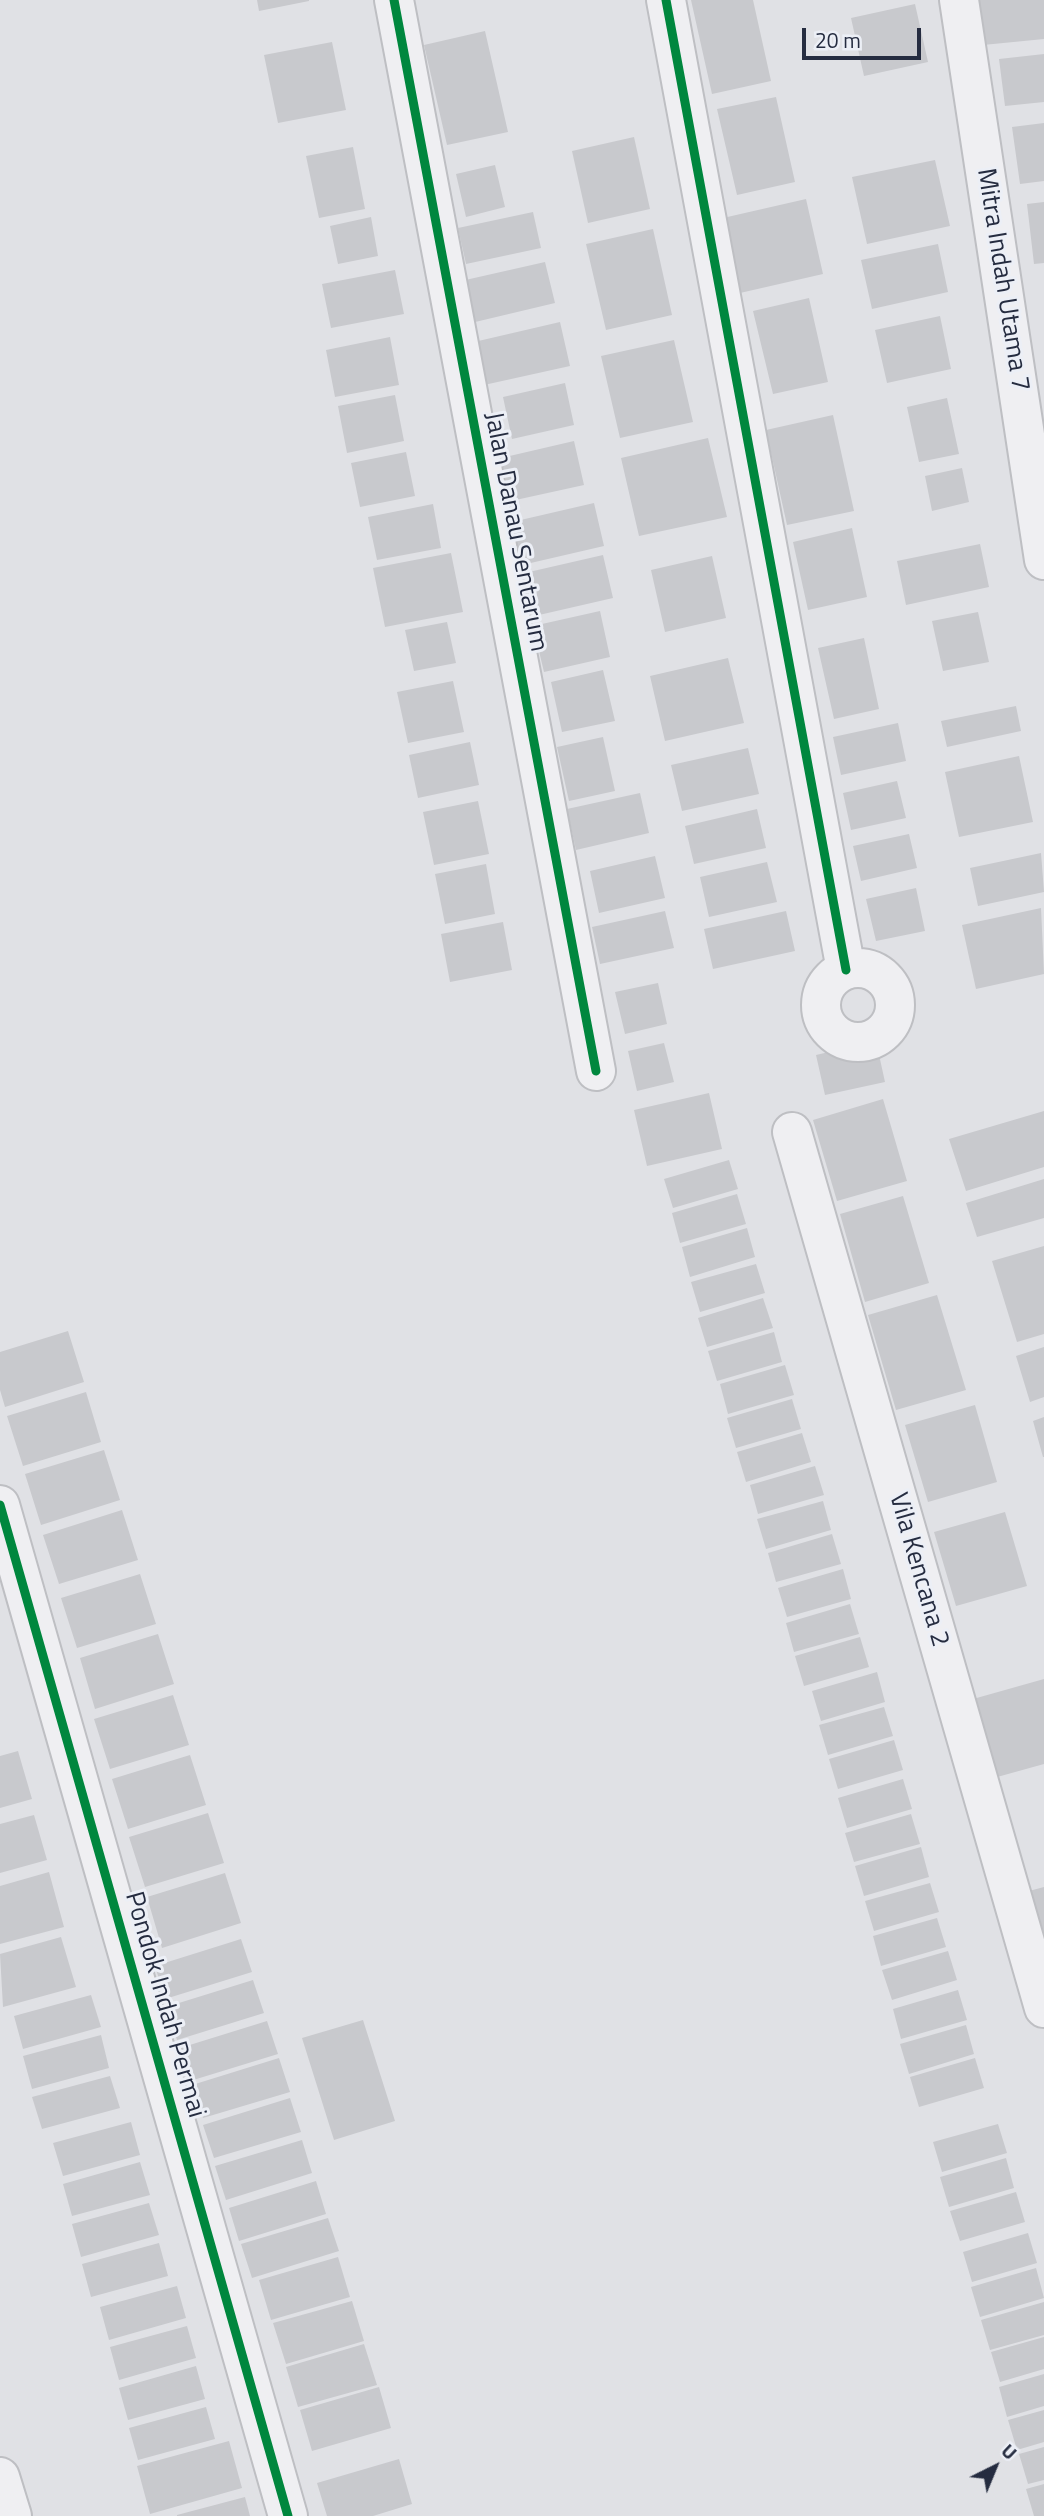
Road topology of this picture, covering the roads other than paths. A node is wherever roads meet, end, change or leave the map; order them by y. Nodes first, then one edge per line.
1 (394, 0) edge
2 (666, 0) edge
3 (959, 0) edge
4 (1044, 560) edge
5 (846, 970) dead end
6 (596, 1071) dead end
7 (792, 1132) dead end
8 (0, 1504) edge
9 (1044, 2008) edge
10 (0, 2477) edge
11 (12, 2516) edge
12 (288, 2516) edge

1 - 6 street, Jalan Danau Sentarum
2 - 5 street
3 - 4 street, Mitra Indah Utama 7
7 - 9 street, Vila Kencana 2
8 - 12 street, Pondok Indah Permai
10 - 11 street

